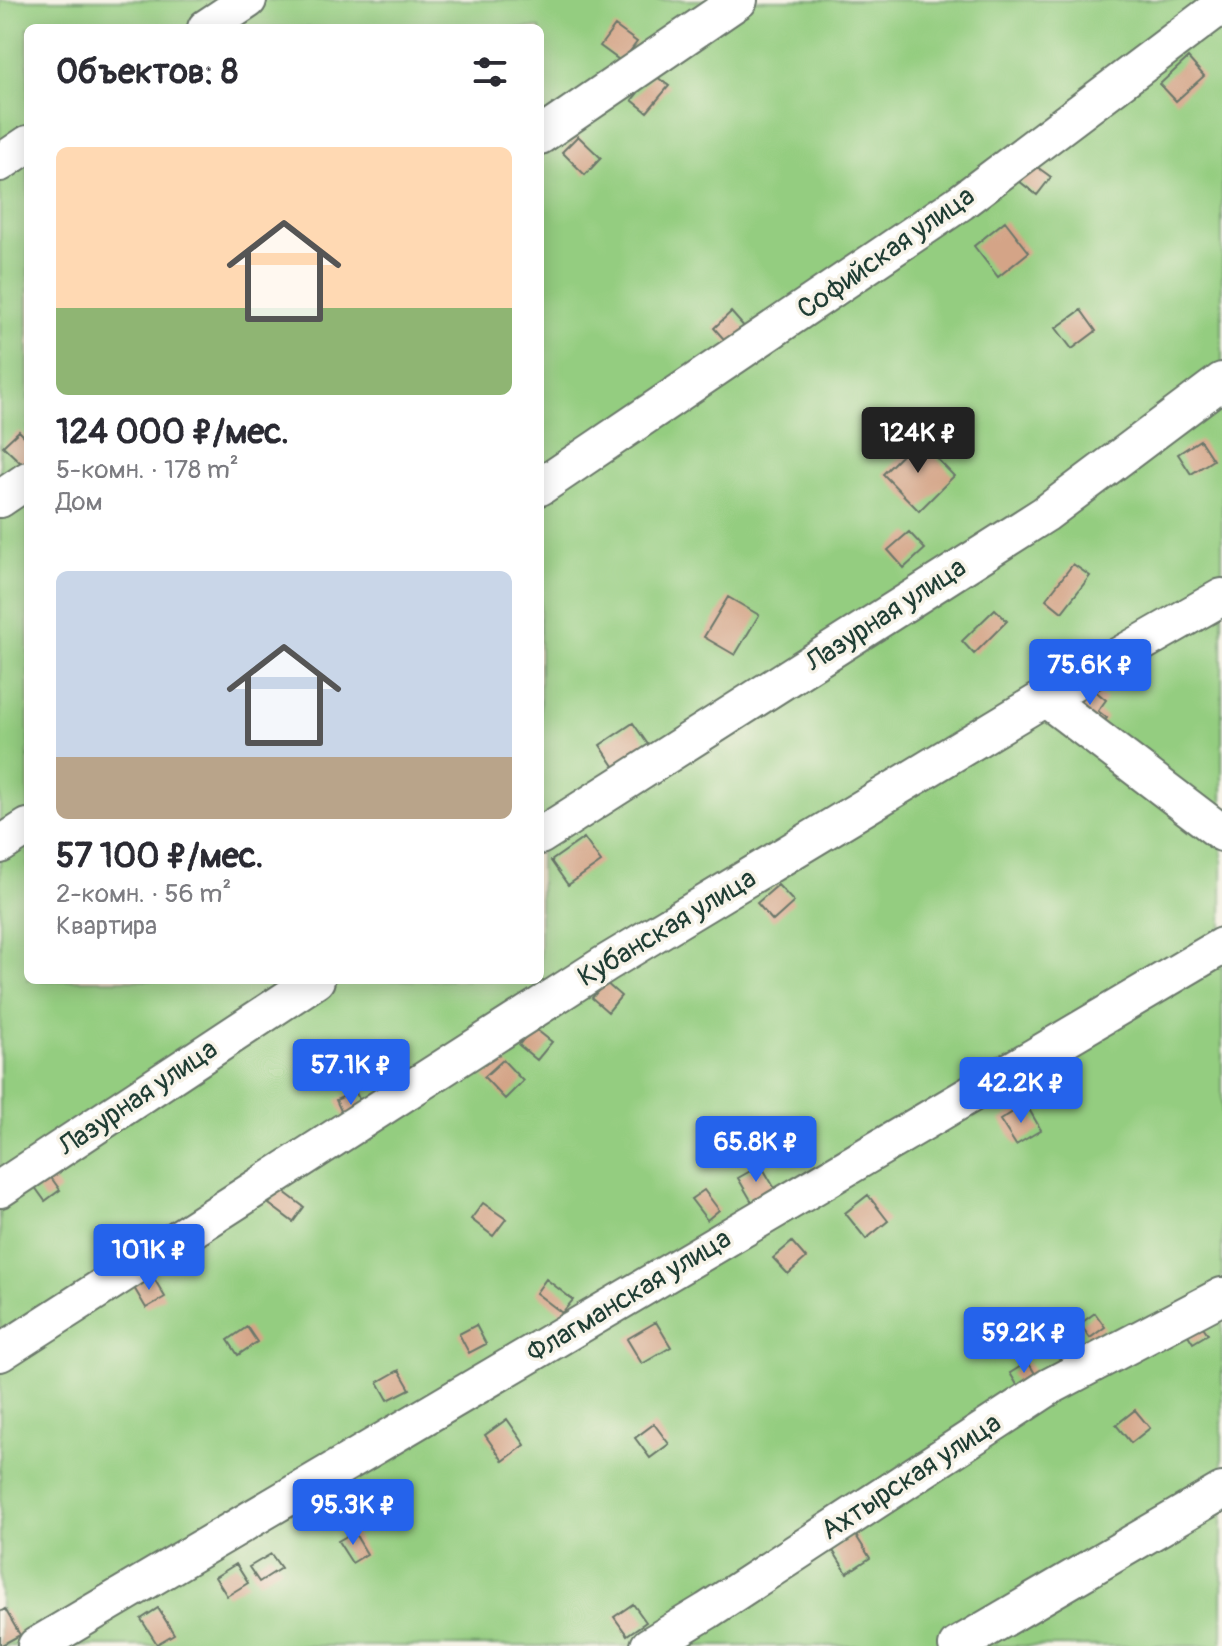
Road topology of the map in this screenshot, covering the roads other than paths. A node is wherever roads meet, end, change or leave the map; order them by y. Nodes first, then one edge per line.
1 (248, 0) edge
2 (739, 0) edge
3 (1222, 5) edge
4 (212, 24) edge
5 (544, 133) edge
6 (24, 147) edge
7 (0, 163) edge
8 (1222, 381) edge
9 (24, 483) edge
10 (544, 484) edge
11 (0, 499) edge
12 (1222, 597) edge
13 (1045, 698) junction
14 (24, 830) edge
15 (544, 833) edge
16 (1222, 833) edge
17 (0, 845) edge
18 (1222, 946) edge
19 (310, 984) edge
20 (0, 1189) edge
21 (1222, 1296) edge
22 (0, 1353) edge
23 (1222, 1491) edge
24 (36, 1646) edge
25 (649, 1646) edge
26 (957, 1646) edge

1 - 4 lane
2 - 5 lane
3 - 10 lane, Софийская улица
6 - 7 lane
8 - 15 lane, Лазурная улица
9 - 11 lane
12 - 13 lane, Кубанская улица
13 - 16 lane
13 - 22 lane, Кубанская улица
14 - 17 lane
18 - 24 lane, Флагманская улица
19 - 20 lane, Лазурная улица
21 - 25 lane, Ахтырская улица
23 - 26 lane

